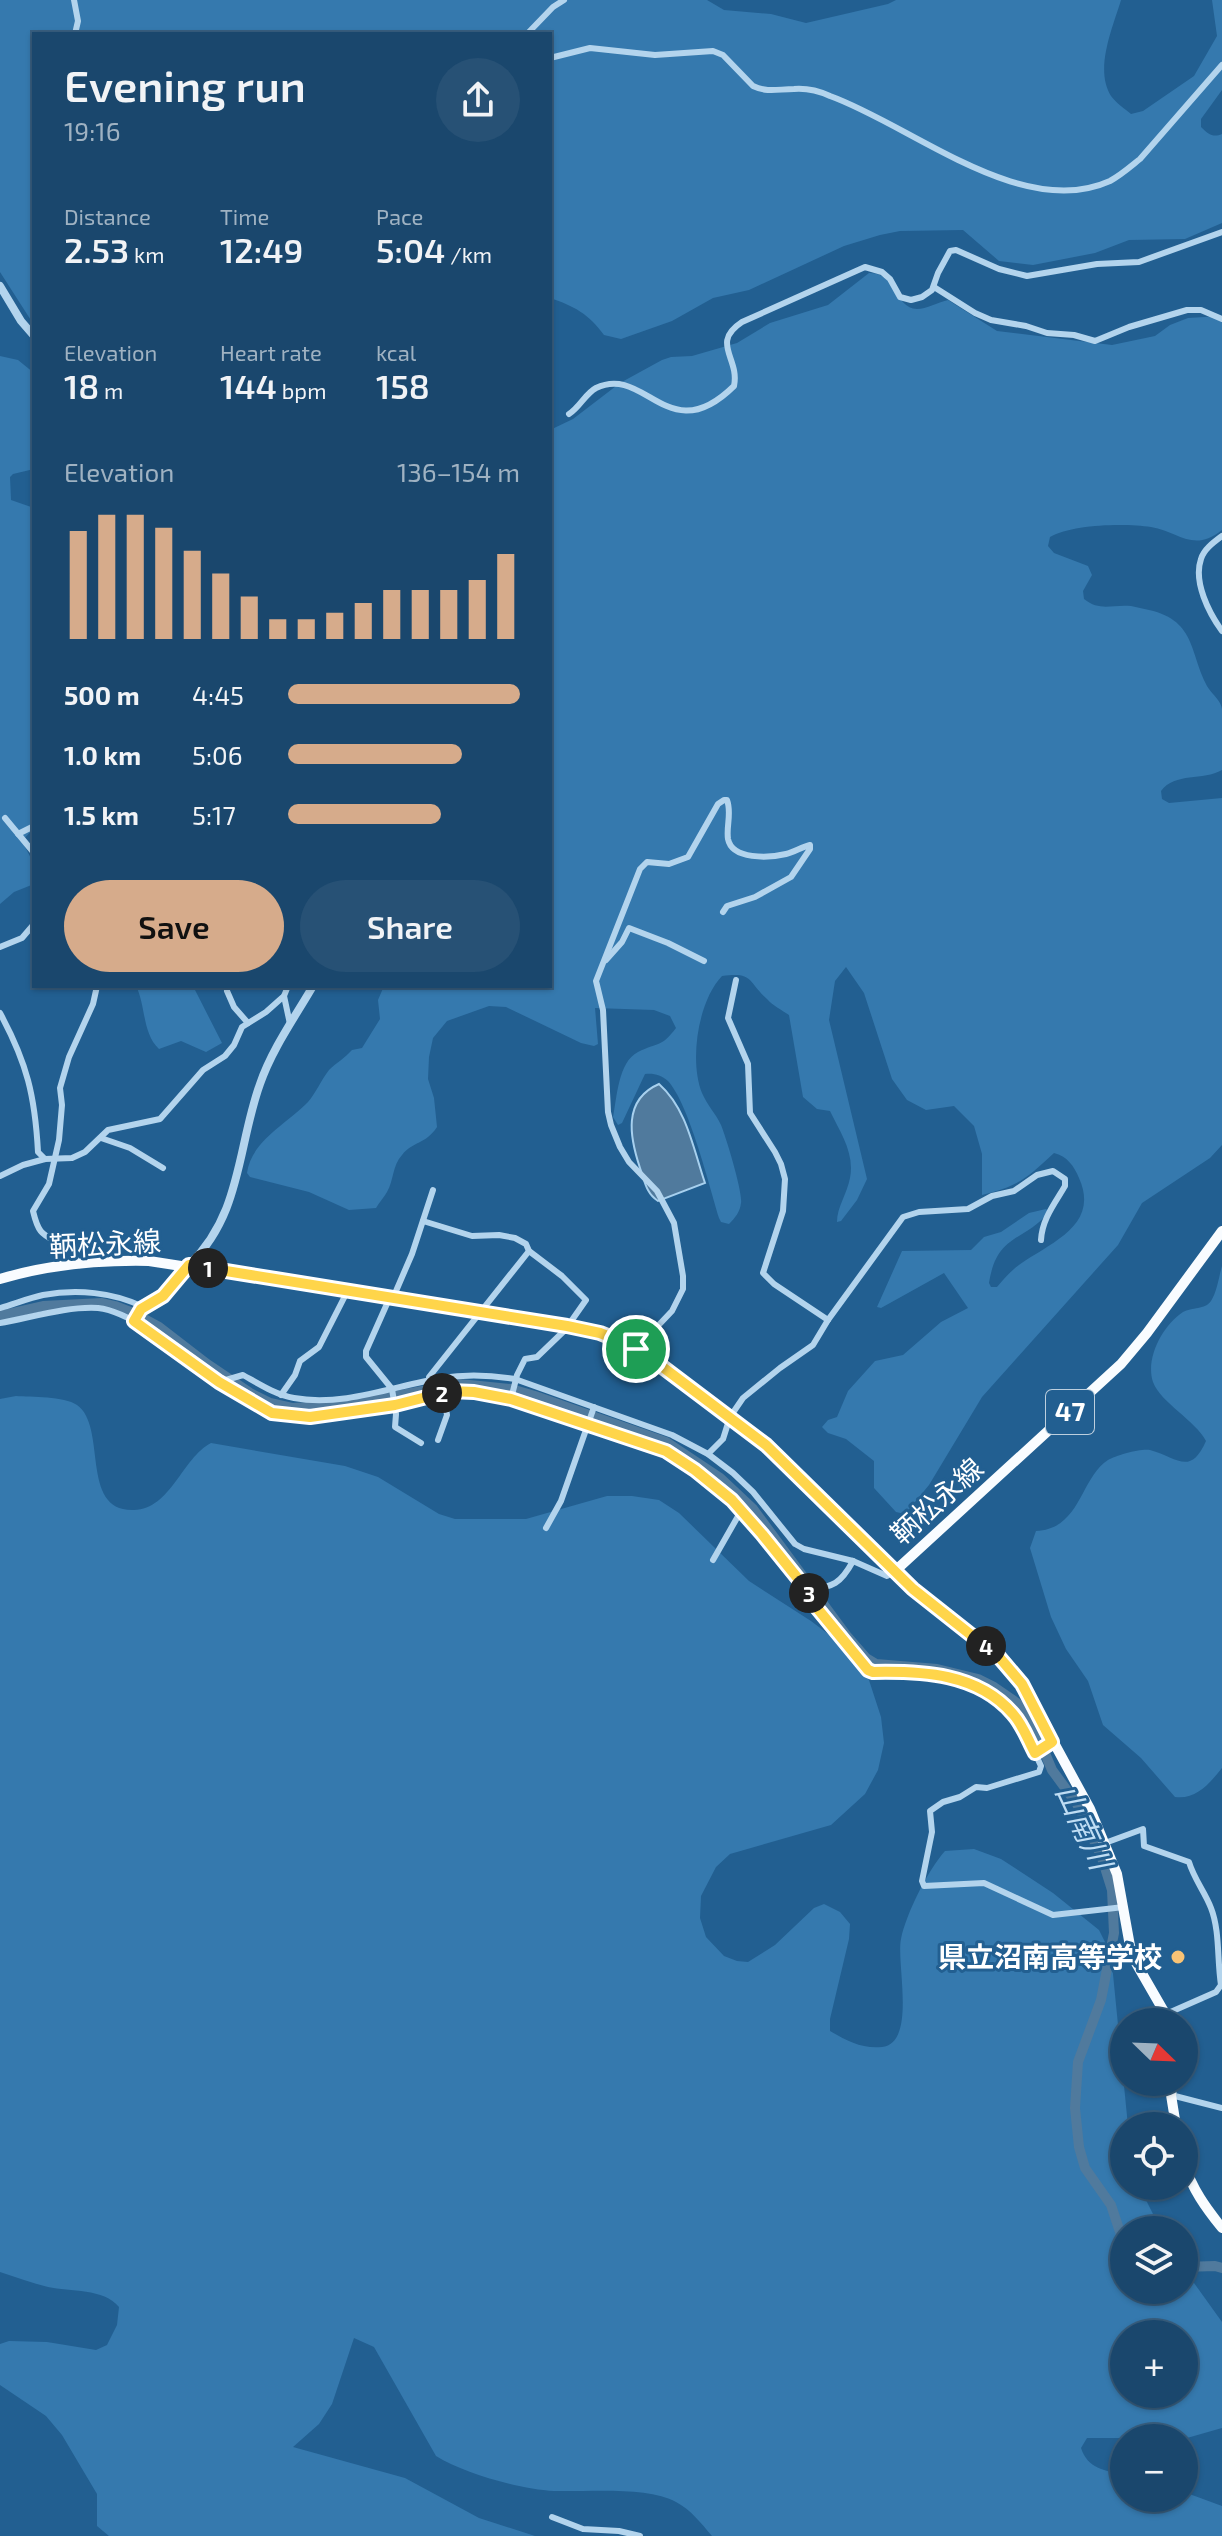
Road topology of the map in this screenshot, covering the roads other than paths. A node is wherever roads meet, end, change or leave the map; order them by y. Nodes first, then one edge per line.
1 (74, 0) edge
2 (564, 0) edge
3 (75, 32) edge
4 (529, 32) edge
5 (552, 57) edge
6 (1222, 65) edge
7 (1222, 232) edge
8 (0, 286) edge
9 (934, 287) junction
10 (1222, 319) edge
11 (32, 334) edge
12 (569, 414) dead end
13 (1222, 536) edge
14 (1222, 631) edge
15 (5, 818) dead end
16 (32, 827) edge
17 (18, 834) junction
18 (32, 849) edge
19 (723, 912) dead end
20 (32, 926) edge
21 (0, 947) edge
22 (704, 961) dead end
23 (601, 965) junction
24 (736, 980) dead end
25 (97, 988) edge
26 (287, 988) edge
27 (312, 988) edge
28 (227, 991) dead end
29 (284, 996) junction
30 (0, 1013) edge
31 (248, 1023) junction
32 (290, 1024) junction
33 (101, 1138) junction
34 (49, 1159) junction
35 (163, 1168) dead end
36 (0, 1176) edge
37 (433, 1190) dead end
38 (423, 1221) junction
39 (1222, 1231) edge
40 (1041, 1240) dead end
41 (529, 1251) junction
42 (80, 1265) junction
43 (189, 1265) junction
44 (0, 1279) edge
45 (348, 1290) junction
46 (391, 1298) junction
47 (0, 1308) edge
48 (142, 1308) junction
49 (482, 1311) junction
50 (134, 1320) junction
51 (828, 1320) junction
52 (0, 1323) edge
53 (567, 1326) junction
54 (636, 1349) junction
55 (431, 1381) junction
56 (515, 1381) junction
57 (220, 1382) junction
58 (442, 1386) junction
59 (392, 1391) junction
60 (281, 1395) junction
61 (511, 1398) junction
62 (394, 1404) junction
63 (593, 1409) junction
64 (730, 1417) junction
65 (588, 1424) junction
66 (438, 1440) dead end
67 (421, 1443) dead end
68 (708, 1454) junction
69 (741, 1511) junction
70 (546, 1528) dead end
71 (713, 1560) dead end
72 (853, 1561) junction
73 (895, 1571) junction
74 (809, 1591) junction
75 (1049, 1744) junction
76 (1035, 1752) junction
77 (1105, 1843) junction
78 (1122, 1908) junction
79 (1162, 2008) edge
80 (1186, 2008) edge
81 (1175, 2096) edge
82 (1222, 2108) edge
83 (1198, 2194) edge
84 (1218, 2216) edge
85 (1222, 2228) edge
86 (552, 2517) dead end
87 (640, 2536) edge

1 - 3 street
2 - 4 street
5 - 6 street
7 - 9 street
8 - 11 street
9 - 10 street
9 - 12 street
13 - 14 street
15 - 17 street
16 - 17 street
17 - 18 street
19 - 23 street
20 - 21 street
22 - 23 street
23 - 54 street
24 - 51 street
25 - 34 street
26 - 29 street
27 - 32 street
28 - 31 street
29 - 31 street
29 - 32 street
30 - 34 street
31 - 33 street
32 - 43 street
33 - 34 street
33 - 35 street
34 - 36 street
34 - 42 street
37 - 38 street
38 - 41 street
38 - 46 street
39 - 73 main road, 鞆松永線 / 47
40 - 51 street
41 - 49 street
41 - 53 street
42 - 43 main road, 鞆松永線
42 - 44 main road, 鞆松永線
43 - 45 main road, 鞆松永線
43 - 48 street
45 - 46 main road, 鞆松永線
45 - 60 street
46 - 49 main road, 鞆松永線
46 - 59 street
47 - 48 street
48 - 50 street
49 - 53 main road, 鞆松永線
49 - 55 street
50 - 52 street
50 - 57 street
51 - 64 street
53 - 54 main road, 鞆松永線
53 - 56 street
54 - 64 main road, 鞆松永線
55 - 58 street
55 - 59 street
56 - 58 street
56 - 61 street
56 - 63 street
57 - 60 street
57 - 62 street
58 - 61 street
58 - 62 street
58 - 66 street
59 - 60 street
59 - 62 street
61 - 65 street
62 - 67 street
63 - 65 street
63 - 68 street
64 - 68 street
64 - 73 main road, 鞆松永線
65 - 69 street
65 - 70 street
68 - 72 street
69 - 71 street
69 - 74 street
72 - 73 street
72 - 74 street
73 - 75 main road
74 - 76 street
75 - 76 street
75 - 77 main road
76 - 78 street
77 - 78 main road
77 - 80 street
78 - 79 main road
81 - 82 street
83 - 84 main road
84 - 85 main road
86 - 87 street

